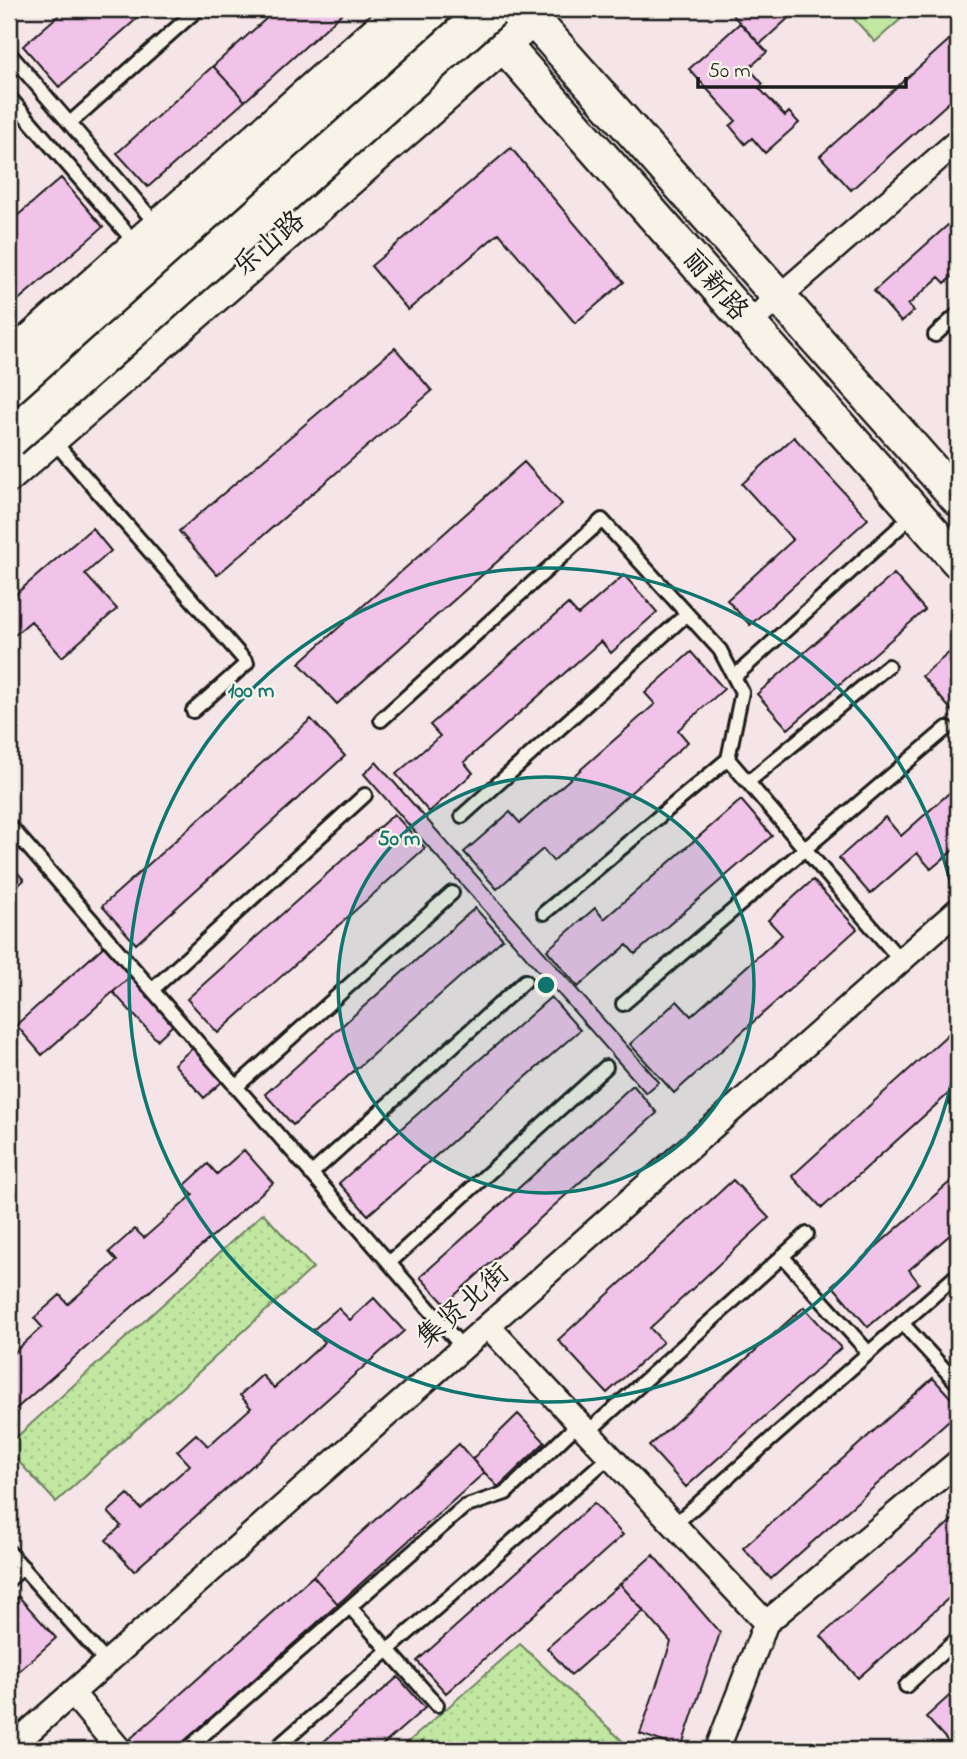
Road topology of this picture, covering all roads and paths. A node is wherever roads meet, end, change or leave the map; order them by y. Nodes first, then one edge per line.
1 (198, 9) edge
2 (403, 9) edge
3 (432, 9) edge
4 (534, 12) edge
5 (478, 17) edge
6 (9, 53) edge
7 (9, 97) edge
8 (71, 122) junction
9 (958, 141) edge
10 (148, 236) junction
11 (779, 297) junction
12 (958, 314) edge
13 (748, 324) junction
14 (935, 335) dead end
15 (9, 360) edge
16 (12, 407) edge
17 (51, 438) junction
18 (9, 474) edge
19 (958, 499) edge
20 (915, 513) junction
21 (958, 561) edge
22 (687, 614) junction
23 (888, 666) dead end
24 (734, 677) junction
25 (193, 711) dead end
26 (381, 720) dead end
27 (947, 728) dead end
28 (728, 759) junction
29 (748, 782) junction
30 (365, 795) dead end
31 (462, 816) dead end
32 (9, 825) edge
33 (805, 849) junction
34 (452, 893) dead end
35 (958, 910) edge
36 (544, 913) dead end
37 (901, 961) junction
38 (525, 981) dead end
39 (152, 990) junction
40 (623, 1004) dead end
41 (606, 1067) dead end
42 (236, 1087) junction
43 (311, 1174) junction
44 (807, 1234) dead end
45 (782, 1256) junction
46 (389, 1264) junction
47 (958, 1274) edge
48 (902, 1323) junction
49 (488, 1326) junction
50 (463, 1348) junction
51 (869, 1353) junction
52 (958, 1384) edge
53 (584, 1428) junction
54 (610, 1456) junction
55 (958, 1462) edge
56 (674, 1525) junction
57 (9, 1552) edge
58 (23, 1567) junction
59 (9, 1580) edge
60 (350, 1607) junction
61 (766, 1623) junction
62 (958, 1638) edge
63 (388, 1650) junction
64 (107, 1663) junction
65 (906, 1686) dead end
66 (72, 1693) junction
67 (437, 1705) dead end
68 (9, 1749) edge
69 (120, 1750) edge
70 (186, 1750) edge
71 (274, 1750) edge
72 (718, 1750) edge

1 - 8 lane
2 - 10 main road
3 - 16 main road
4 - 5 main road
4 - 11 main road, 丽新路
5 - 13 main road, 丽新路
5 - 16 main road, bridge
5 - 17 main road, 乐山路
6 - 8 lane
7 - 10 lane
8 - 10 lane
9 - 11 street
10 - 15 main road
11 - 13 street
11 - 19 main road, 丽新路
12 - 14 lane
13 - 20 main road, 丽新路
16 - 17 lane
17 - 18 main road, 乐山路
17 - 25 lane
20 - 21 main road, 丽新路
20 - 24 lane
22 - 24 lane
22 - 26 lane
22 - 31 lane
23 - 29 lane
24 - 28 lane
27 - 33 lane
28 - 29 lane
28 - 36 lane
29 - 33 lane
30 - 39 lane
32 - 39 lane
33 - 37 lane
33 - 40 lane
34 - 42 lane
35 - 37 street, 集贤北街
37 - 49 street, 集贤北街
38 - 43 lane
39 - 42 lane
41 - 46 lane
42 - 43 lane
43 - 46 lane
44 - 45 lane
45 - 51 lane
45 - 53 lane
46 - 50 lane
47 - 48 lane
48 - 51 lane
48 - 52 lane
49 - 50 street, 集贤北街
49 - 53 street
50 - 64 street, 集贤北街
51 - 56 lane
53 - 54 street
53 - 60 lane
54 - 56 street
54 - 63 lane
55 - 61 street
56 - 61 street
57 - 58 lane
58 - 59 lane
58 - 64 lane
60 - 63 lane
60 - 70 lane
61 - 72 street
62 - 65 lane
63 - 67 lane
63 - 71 lane
64 - 66 street, 集贤北街
66 - 68 street, 集贤北街
66 - 69 street

